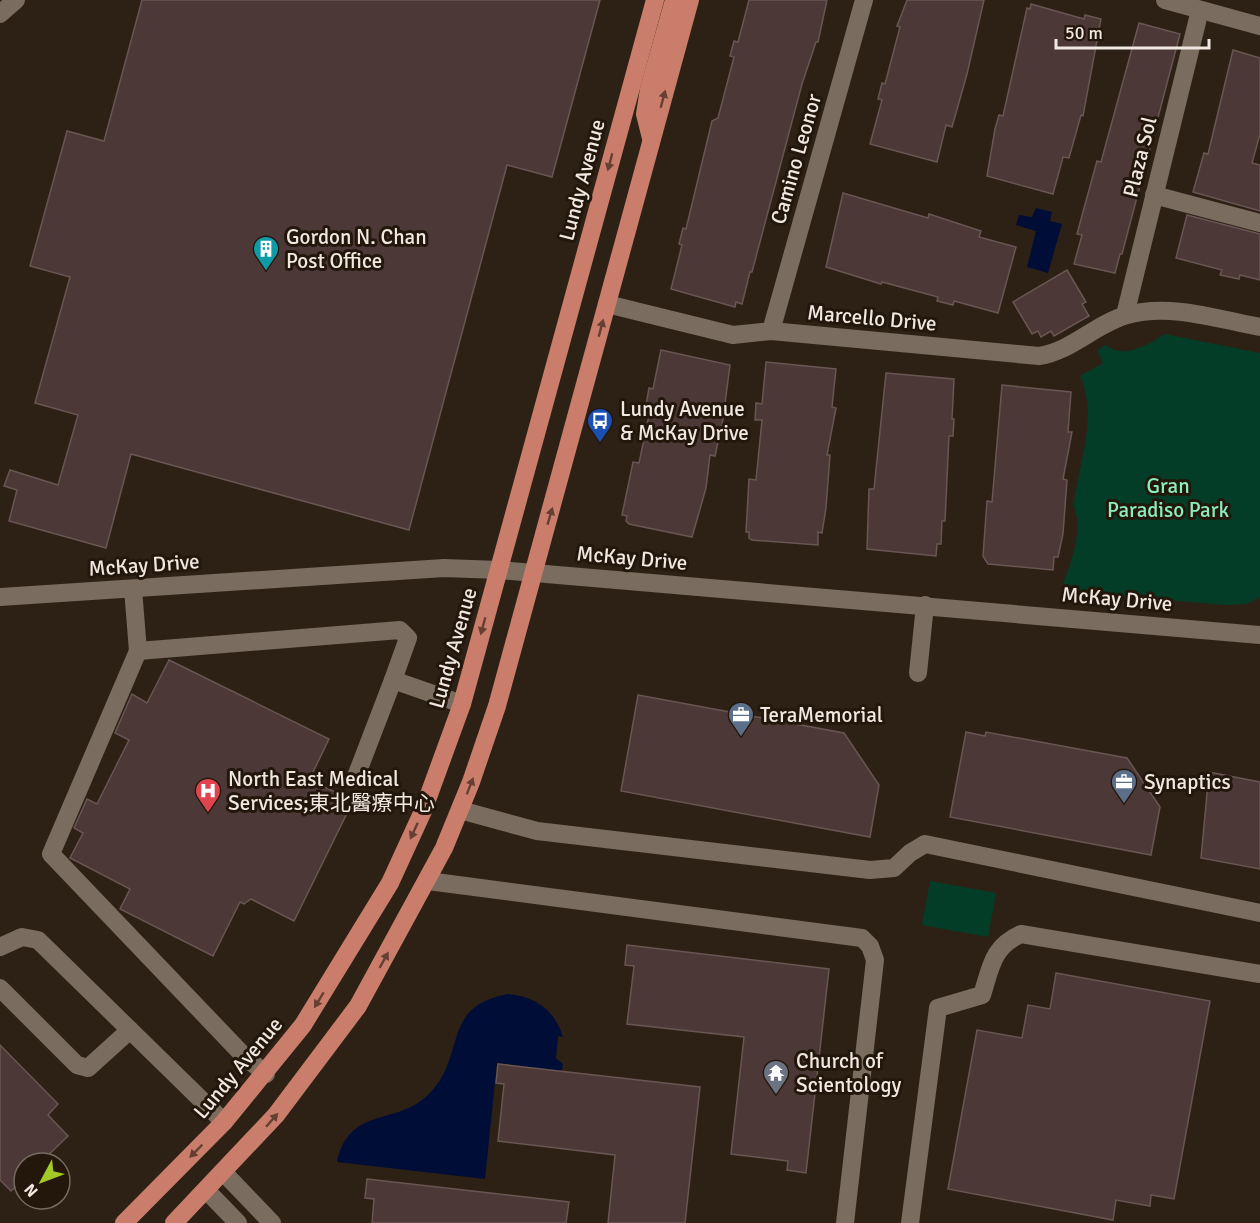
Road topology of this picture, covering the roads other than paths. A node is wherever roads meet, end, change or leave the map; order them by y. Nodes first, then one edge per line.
1 (16, 0) edge
2 (654, 0) edge
3 (674, 0) edge
4 (690, 0) edge
5 (864, 0) edge
6 (1166, 0) edge
7 (1200, 10) junction
8 (0, 14) edge
9 (1260, 26) edge
10 (652, 139) junction
11 (1154, 195) junction
12 (1260, 223) edge
13 (607, 304) junction
14 (1125, 315) junction
15 (1260, 327) edge
16 (771, 331) junction
17 (499, 570) junction
18 (534, 572) junction
19 (133, 589) junction
20 (0, 597) edge
21 (925, 605) junction
22 (1260, 635) edge
23 (138, 651) junction
24 (918, 673) dead end
25 (393, 680) junction
26 (462, 704) junction
27 (355, 779) dead end
28 (460, 810) junction
29 (428, 881) junction
30 (1260, 913) edge
31 (0, 947) edge
32 (1260, 974) edge
33 (0, 988) edge
34 (130, 1030) junction
35 (266, 1074) junction
36 (225, 1122) junction
37 (224, 1173) junction
38 (206, 1190) junction
39 (124, 1223) edge
40 (174, 1223) edge
41 (238, 1223) edge
42 (272, 1223) edge
43 (845, 1223) edge
44 (910, 1223) edge

1 - 8 street
2 -> 17 main road, Lundy Avenue
3 - 10 main road
10 -> 4 main road
5 - 16 street, Camino Leonor
6 - 7 street
7 - 9 street
7 - 11 street, Plaza Sol
10 - 13 main road
11 - 12 street
11 - 14 street, Plaza Sol
13 - 16 street, Marcello Drive
18 -> 13 main road
14 - 15 street
14 - 16 street, Marcello Drive
17 - 18 street, McKay Drive
17 - 19 street, McKay Drive
17 -> 26 main road, Lundy Avenue
18 - 21 street, McKay Drive
28 -> 18 main road
19 - 20 street, McKay Drive
19 - 23 street
21 - 22 street, McKay Drive
21 - 24 street
23 - 25 street
23 - 35 street
25 - 26 street
25 - 27 street
26 -> 35 main road, Lundy Avenue
28 - 29 main road
28 - 30 street
37 -> 29 main road
29 - 43 street
31 - 34 street
32 - 44 street
33 - 34 street
34 - 36 street
35 - 36 main road, Lundy Avenue
36 -> 39 main road, Lundy Avenue
37 - 38 main road
37 - 42 street
38 - 40 main road
38 - 41 street

